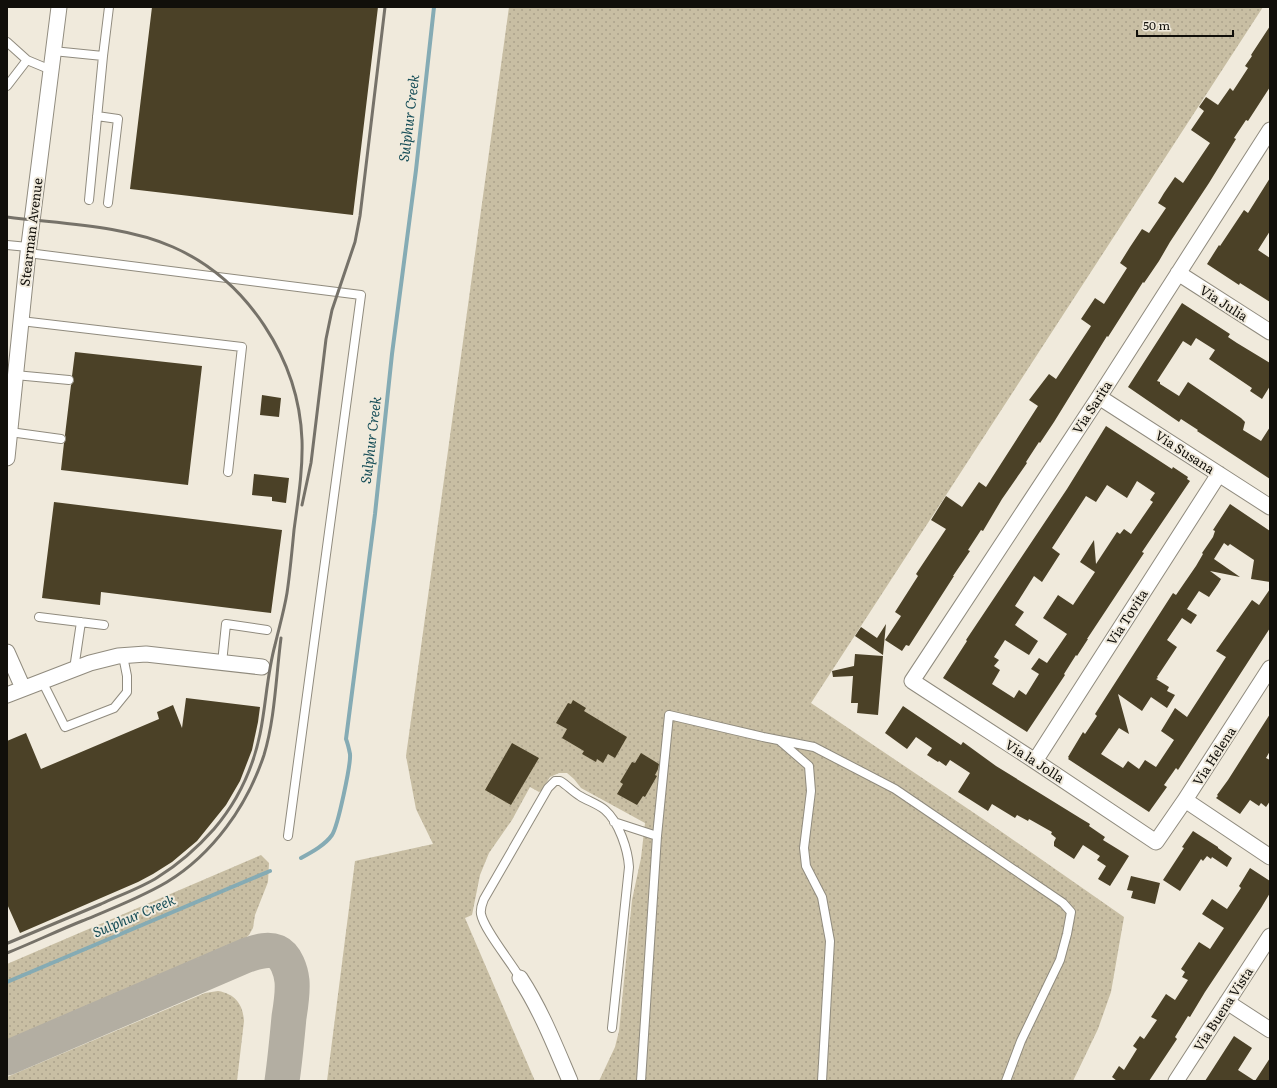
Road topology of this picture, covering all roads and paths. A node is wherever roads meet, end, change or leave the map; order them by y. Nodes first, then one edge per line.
1 (59, 7) edge
2 (109, 7) edge
3 (7, 42) edge
4 (53, 51) junction
5 (103, 56) junction
6 (27, 60) junction
7 (51, 70) junction
8 (7, 86) edge
9 (97, 116) junction
10 (1270, 130) edge
11 (1264, 153) edge
12 (89, 200) dead end
13 (108, 202) dead end
14 (7, 245) edge
15 (28, 250) junction
16 (1178, 273) junction
17 (21, 321) junction
18 (1270, 332) edge
19 (15, 375) junction
20 (69, 380) dead end
21 (1099, 397) junction
22 (10, 432) junction
23 (61, 439) dead end
24 (7, 458) edge
25 (228, 472) dead end
26 (1219, 474) junction
27 (1270, 507) edge
28 (39, 617) dead end
29 (81, 622) junction
30 (104, 625) dead end
31 (267, 630) dead end
32 (7, 652) edge
33 (123, 656) junction
34 (222, 663) junction
35 (262, 667) dead end
36 (1270, 668) edge
37 (74, 669) junction
38 (42, 681) junction
39 (912, 681) joint
40 (23, 688) junction
41 (7, 695) edge
42 (780, 741) junction
43 (1035, 761) junction
44 (1185, 800) junction
45 (614, 822) junction
46 (288, 836) dead end
47 (657, 836) junction
48 (1156, 842) joint
49 (1270, 856) edge
50 (1270, 936) edge
51 (520, 978) joint
52 (1227, 1002) junction
53 (612, 1028) dead end
54 (1270, 1030) edge
55 (570, 1081) edge
56 (641, 1081) edge
57 (822, 1081) edge
58 (1006, 1081) edge
59 (1176, 1081) edge

1 - 4 street, Stearman Avenue
2 - 5 lane
3 - 6 lane
4 - 5 lane
4 - 7 street, Stearman Avenue
5 - 9 lane
6 - 7 lane
6 - 8 lane
7 - 15 street, Stearman Avenue
9 - 12 lane
9 - 13 lane
10 - 11 street, Via Sarita
11 - 16 street, Via Sarita
14 - 15 lane
15 - 17 street, Stearman Avenue
15 - 46 lane
16 - 18 street, Via Julia
16 - 21 street, Via Sarita
17 - 19 street, Stearman Avenue
17 - 25 lane
19 - 20 lane
19 - 22 street, Stearman Avenue
21 - 26 street, Via Susana
21 - 39 street, Via Sarita
22 - 23 lane
22 - 24 street, Stearman Avenue
26 - 27 street, Via Susana
26 - 43 street, Via Tovita
28 - 29 lane
29 - 30 lane
29 - 37 lane
31 - 34 lane
32 - 40 street
33 - 34 street
33 - 37 street
33 - 38 lane
34 - 35 street
36 - 44 street, Via Helena
37 - 38 street
38 - 40 street
39 - 43 street, Via la Jolla
40 - 41 street
42 - 47 lane
42 - 57 lane
42 - 58 lane
43 - 48 street, Via la Jolla
44 - 48 street, Via Helena
44 - 49 street
45 - 47 lane
45 - 51 lane
45 - 53 lane
47 - 56 lane
50 - 52 street, Via Buena Vista
51 - 55 street
52 - 54 street
52 - 59 street, Via Buena Vista

